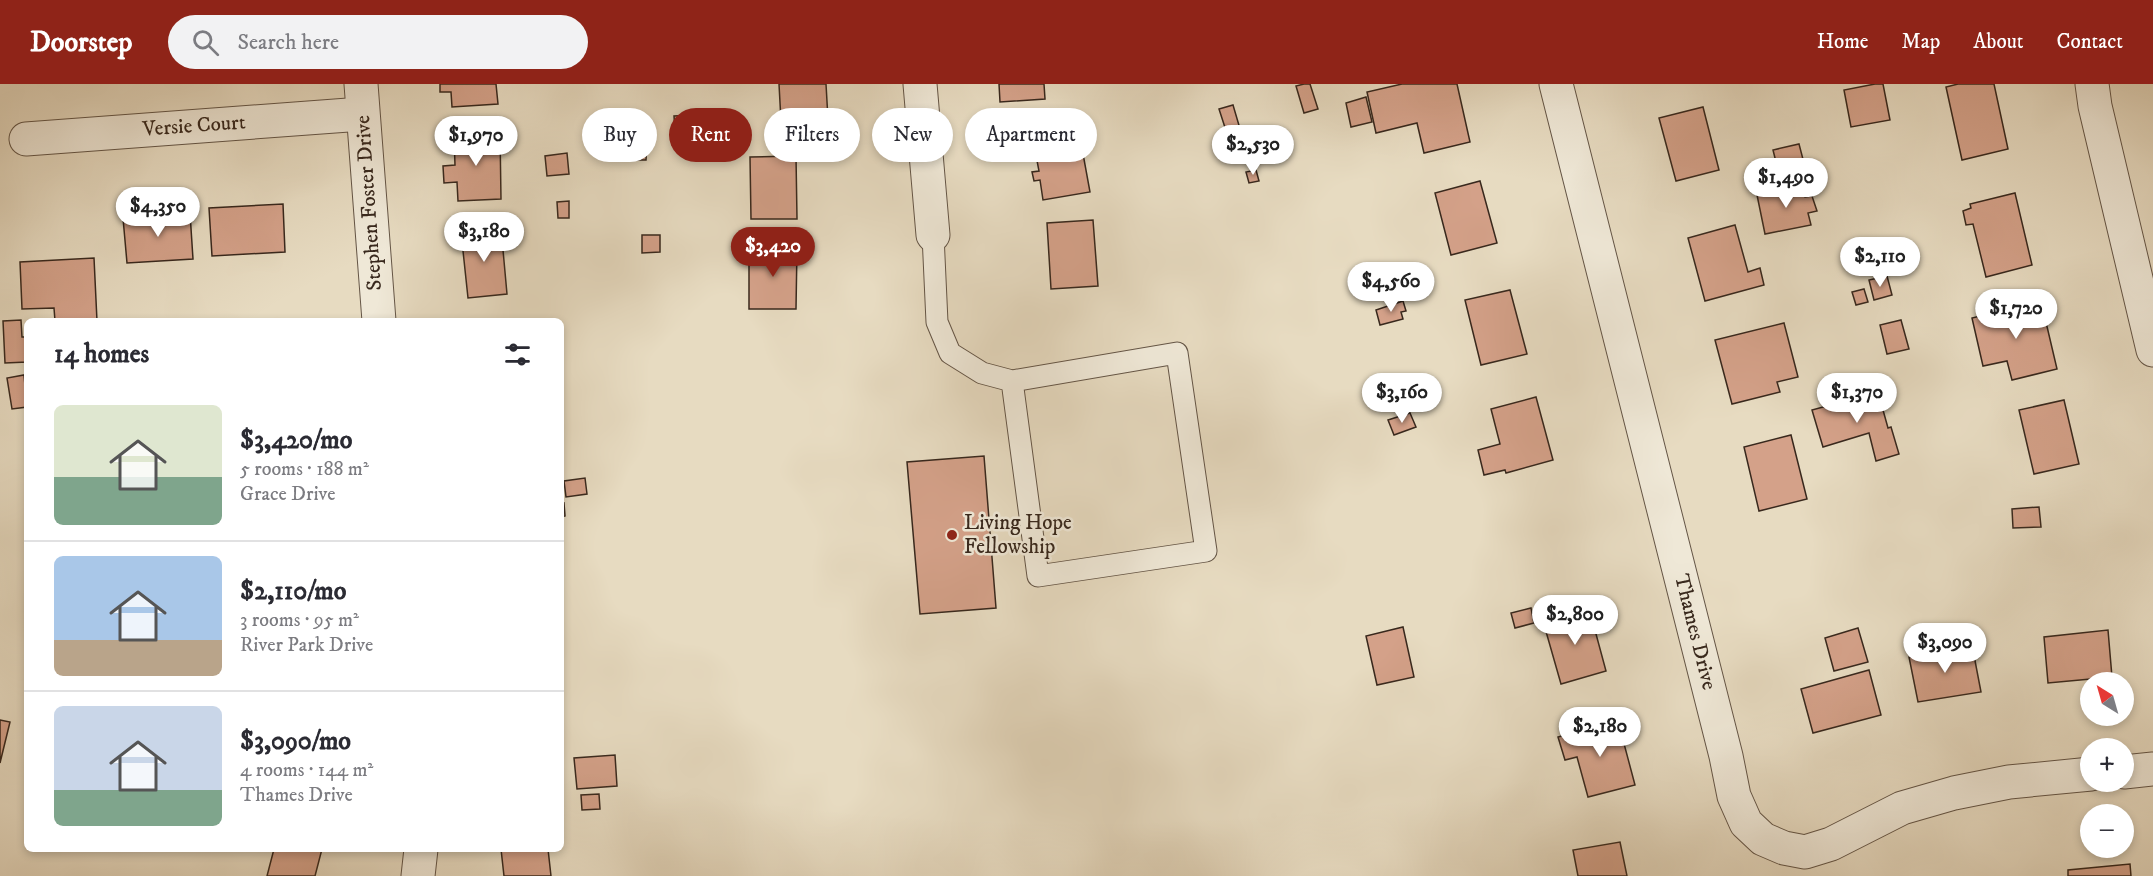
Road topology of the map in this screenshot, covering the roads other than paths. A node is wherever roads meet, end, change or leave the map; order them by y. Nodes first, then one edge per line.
1 (920, 84) edge
2 (1556, 84) edge
3 (2092, 84) edge
4 (362, 99) edge
5 (26, 139) dead end
6 (933, 235) joint
7 (379, 318) edge
8 (2153, 350) edge
9 (1012, 381) junction
10 (2153, 769) edge
11 (2134, 771) edge
12 (2080, 775) edge
13 (421, 852) edge
14 (418, 876) edge

1 - 6 street
2 - 12 street, Thames Drive
3 - 8 street
4 - 5 street, Versie Court
4 - 7 street, Stephen Foster Drive
6 - 9 lane
9 - 9 lane
10 - 11 street
13 - 14 street

